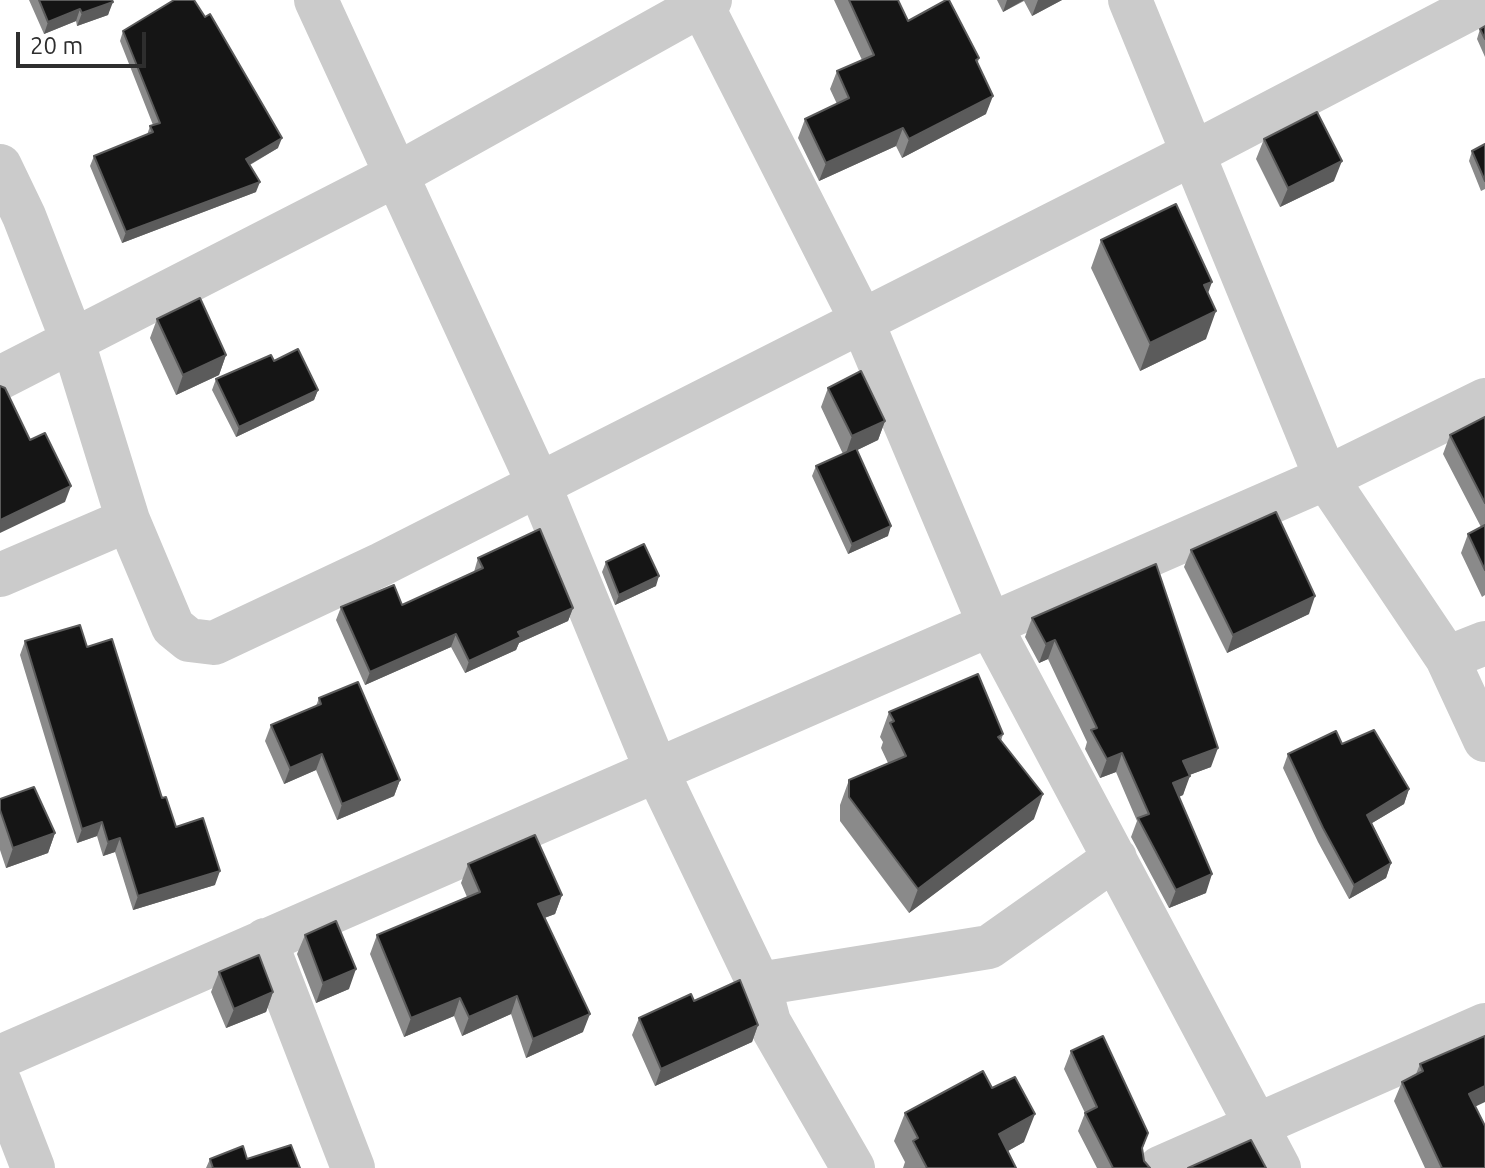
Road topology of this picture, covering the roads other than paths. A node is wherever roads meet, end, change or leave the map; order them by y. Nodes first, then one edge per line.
1 (316, 0) edge
2 (1130, 0) edge
3 (1485, 1) edge
4 (703, 2) edge
5 (1194, 153) junction
6 (0, 166) edge
7 (396, 175) junction
8 (861, 319) junction
9 (73, 342) junction
10 (0, 378) edge
11 (1485, 400) edge
12 (1326, 478) junction
13 (539, 485) junction
14 (128, 520) junction
15 (0, 575) edge
16 (989, 623) junction
17 (1466, 651) edge
18 (1485, 740) edge
19 (656, 769) junction
20 (1115, 858) junction
21 (265, 940) junction
22 (759, 984) junction
23 (1485, 1025) edge
24 (0, 1057) edge
25 (0, 1083) edge
26 (1257, 1124) junction
27 (33, 1168) edge
28 (353, 1168) edge
29 (853, 1168) edge
30 (1160, 1168) edge
31 (1279, 1168) edge

1 - 7 street
2 - 5 street
3 - 5 street
4 - 7 street
4 - 8 street
5 - 8 street
5 - 12 street
6 - 9 street
7 - 9 street
7 - 13 street
8 - 13 street
8 - 16 street
9 - 10 street
9 - 14 street
11 - 12 street
12 - 16 street
12 - 17 street
13 - 14 street
13 - 19 street
14 - 15 street
16 - 19 street
16 - 20 street
17 - 18 street
19 - 21 street
19 - 22 street
20 - 22 street
20 - 26 street
21 - 24 street
21 - 28 street
22 - 29 street
23 - 26 street
25 - 27 street
26 - 30 street
26 - 31 street

